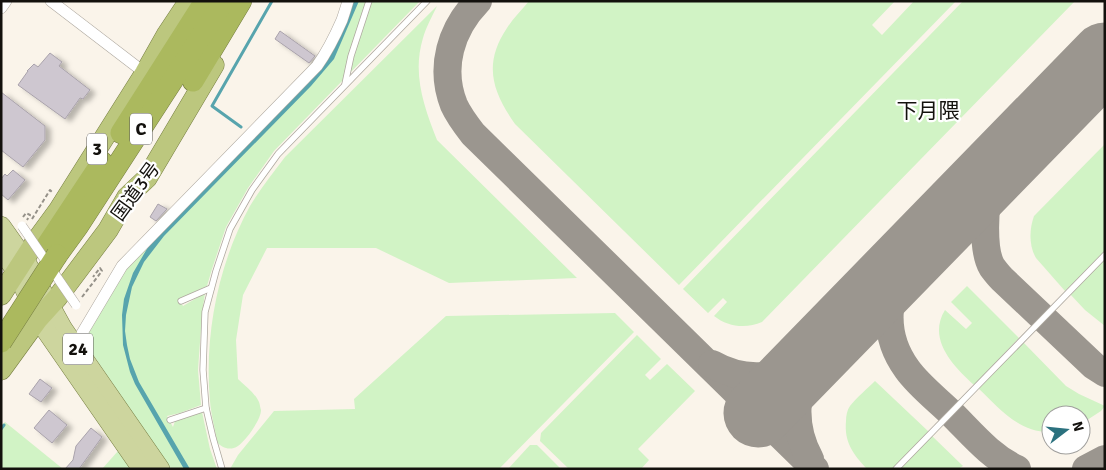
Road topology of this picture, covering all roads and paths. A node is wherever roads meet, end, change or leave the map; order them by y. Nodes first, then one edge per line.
1 (6, 1) edge
2 (51, 1) edge
3 (189, 1) edge
4 (200, 1) edge
5 (205, 1) edge
6 (224, 1) edge
7 (241, 1) edge
8 (252, 1) edge
9 (348, 1) edge
10 (369, 1) edge
11 (427, 1) edge
12 (1, 8) edge
13 (161, 59) joint
14 (144, 73) junction
15 (193, 81) joint
16 (344, 86) junction
17 (127, 197) junction
18 (58, 211) junction
19 (1, 226) edge
20 (22, 226) dead end
21 (1, 250) edge
22 (1105, 255) edge
23 (21, 266) junction
24 (88, 283) dead end
25 (211, 288) junction
26 (1, 295) edge
27 (181, 301) dead end
28 (76, 305) joint
29 (44, 312) junction
30 (1, 316) edge
31 (1, 342) edge
32 (75, 345) junction
33 (1, 370) edge
34 (206, 408) junction
35 (170, 420) dead end
36 (142, 469) edge
37 (160, 469) edge
38 (222, 469) edge
39 (896, 469) edge

1 - 12 street
2 - 14 street
3 - 14 highway, 3
4 - 13 highway
5 - 30 highway, C
6 - 31 highway, C, bridge
7 - 15 highway
8 - 17 highway, 国道3号
9 - 32 street
10 - 16 lane
11 - 16 lane
13 - 18 highway, 3
14 - 18 highway, 3
15 - 17 highway
16 - 25 lane
17 - 29 highway, 国道3号
18 - 23 highway, 3
19 - 23 main road, 24
20 - 28 street, bridge
21 - 23 main road, 24
22 - 39 lane
23 - 26 highway, 3
23 - 29 main road, 24
24 - 28 path
25 - 27 lane
25 - 34 lane
29 - 32 main road, 24
29 - 33 highway, 国道3号
29 - 36 main road, 24
32 - 37 main road, 24
34 - 35 lane
34 - 38 lane

